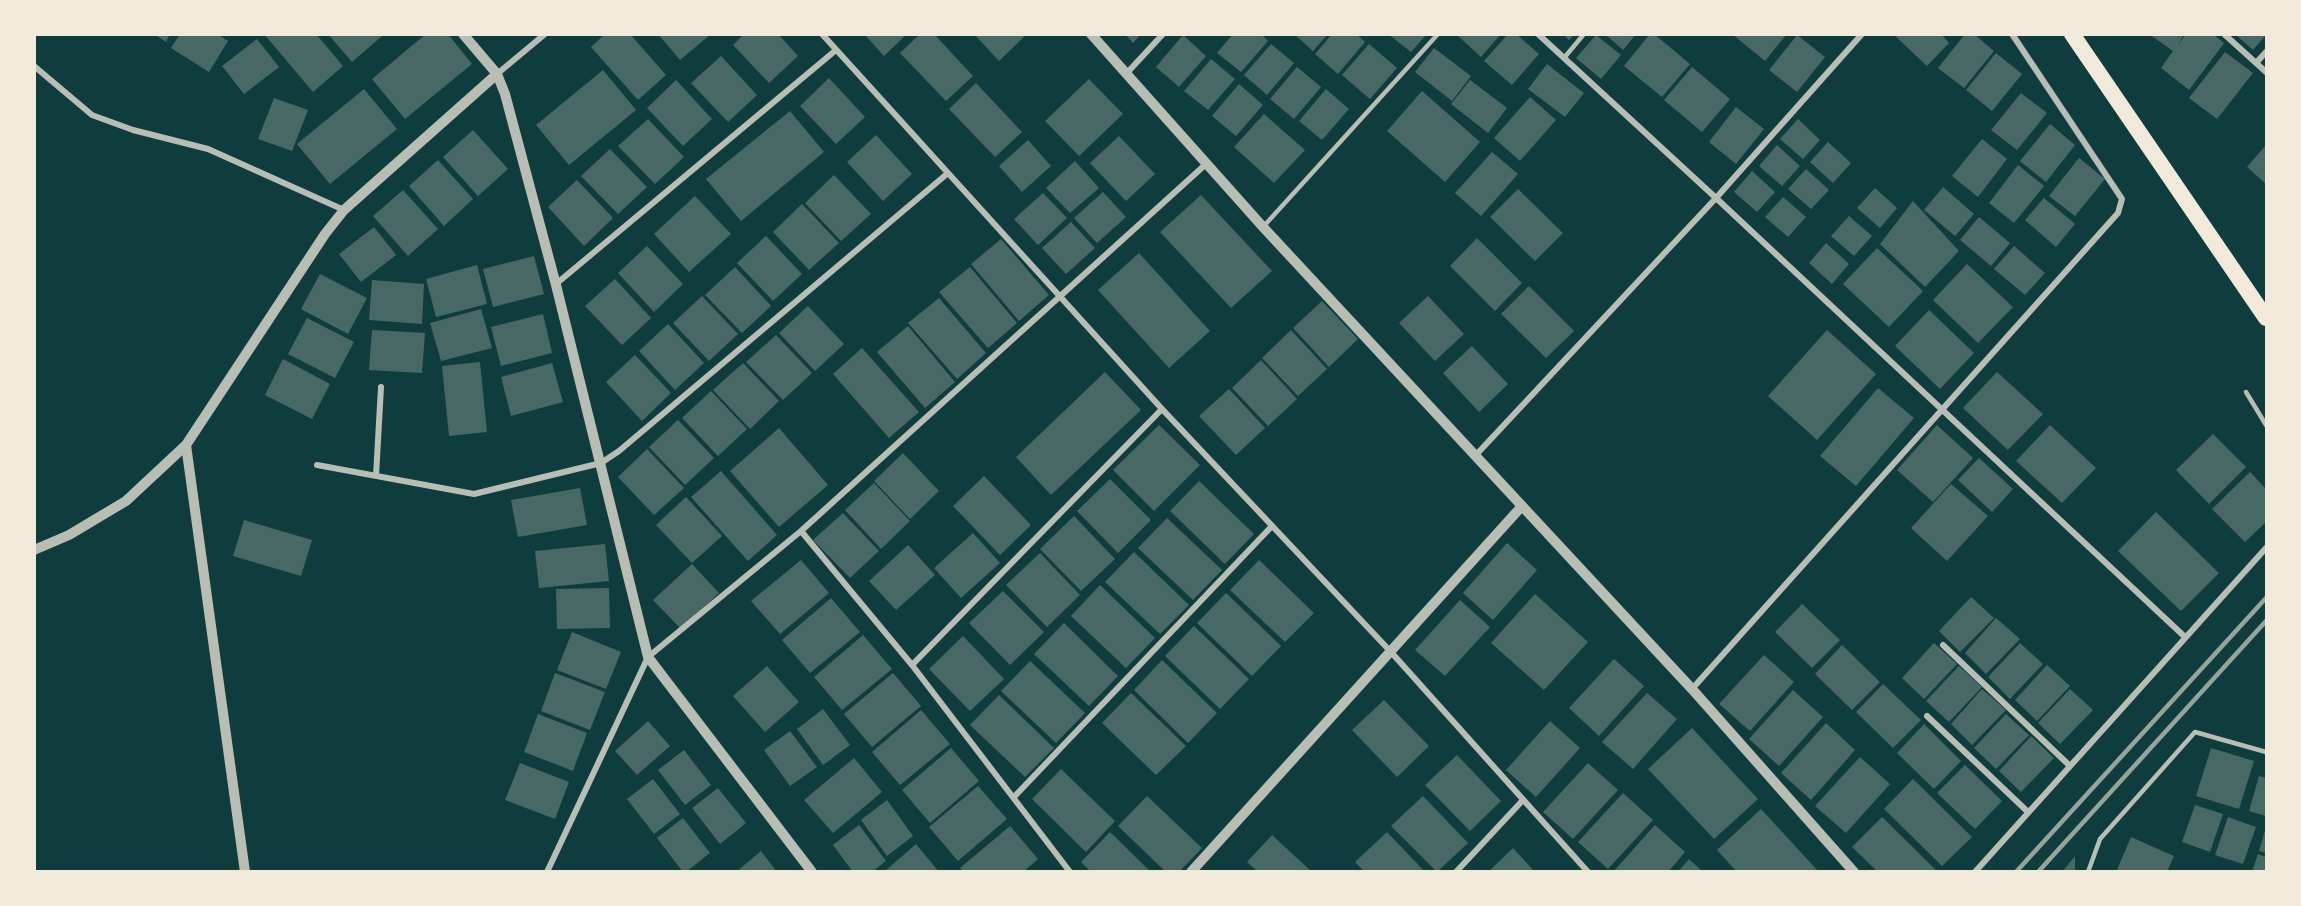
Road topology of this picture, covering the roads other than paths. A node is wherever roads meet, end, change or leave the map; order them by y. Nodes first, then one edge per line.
1 (463, 34) edge
2 (545, 34) edge
3 (822, 34) edge
4 (1091, 34) edge
5 (1163, 34) edge
6 (1438, 34) edge
7 (1538, 34) edge
8 (1584, 34) edge
9 (1862, 34) edge
10 (2012, 34) edge
11 (2072, 34) edge
12 (2224, 34) edge
13 (836, 51) junction
14 (2266, 52) edge
15 (1564, 58) junction
16 (2256, 63) junction
17 (34, 66) edge
18 (2266, 72) edge
19 (497, 74) junction
20 (1126, 74) junction
21 (1206, 164) junction
22 (948, 172) junction
23 (1716, 198) junction
24 (345, 210) junction
25 (1263, 226) junction
26 (556, 285) junction
27 (1061, 296) junction
28 (2266, 318) edge
29 (381, 387) dead end
30 (2246, 392) dead end
31 (1162, 409) junction
32 (1942, 409) junction
33 (2266, 426) edge
34 (186, 445) junction
35 (1474, 456) junction
36 (601, 462) junction
37 (317, 465) dead end
38 (376, 476) junction
39 (1522, 506) junction
40 (1272, 526) junction
41 (801, 531) junction
42 (2266, 548) edge
43 (34, 550) edge
44 (2185, 637) junction
45 (1943, 645) dead end
46 (1391, 652) junction
47 (648, 657) junction
48 (912, 665) junction
49 (1692, 689) junction
50 (1927, 717) dead end
51 (2266, 752) edge
52 (2070, 766) junction
53 (1014, 797) junction
54 (1523, 800) junction
55 (2028, 812) junction
56 (244, 872) edge
57 (547, 872) edge
58 (812, 872) edge
59 (1070, 872) edge
60 (1191, 872) edge
61 (1456, 872) edge
62 (1588, 872) edge
63 (1854, 872) edge
64 (1975, 872) edge
65 (2088, 872) edge

1 - 19 street
2 - 19 street
3 - 13 street
4 - 20 street
5 - 20 street
6 - 25 lane
7 - 15 street
8 - 15 lane
9 - 23 street
10 - 32 street
11 - 28 highway
12 - 16 street
13 - 22 street
13 - 26 street
14 - 16 street
15 - 23 street
16 - 18 street
17 - 24 street
19 - 24 street
19 - 26 street
20 - 21 street
21 - 25 street
21 - 27 street
22 - 27 street
22 - 36 street
23 - 32 street
23 - 35 street
24 - 34 street
25 - 35 street
26 - 36 street
27 - 31 street
27 - 41 street
29 - 38 street
30 - 33 lane
31 - 40 street
31 - 48 street
32 - 44 street
32 - 49 street
34 - 43 street
34 - 56 street
35 - 39 street
36 - 38 street
36 - 47 street
37 - 38 street
39 - 46 street
39 - 49 street
40 - 46 street
40 - 53 street
41 - 47 street
41 - 48 street
42 - 44 street
44 - 52 street
45 - 52 street
46 - 54 street
46 - 60 street
47 - 57 street
47 - 58 street
48 - 53 street
49 - 63 street
50 - 55 street
51 - 65 lane
52 - 55 street
53 - 59 street
54 - 61 street
54 - 62 street
55 - 64 street

